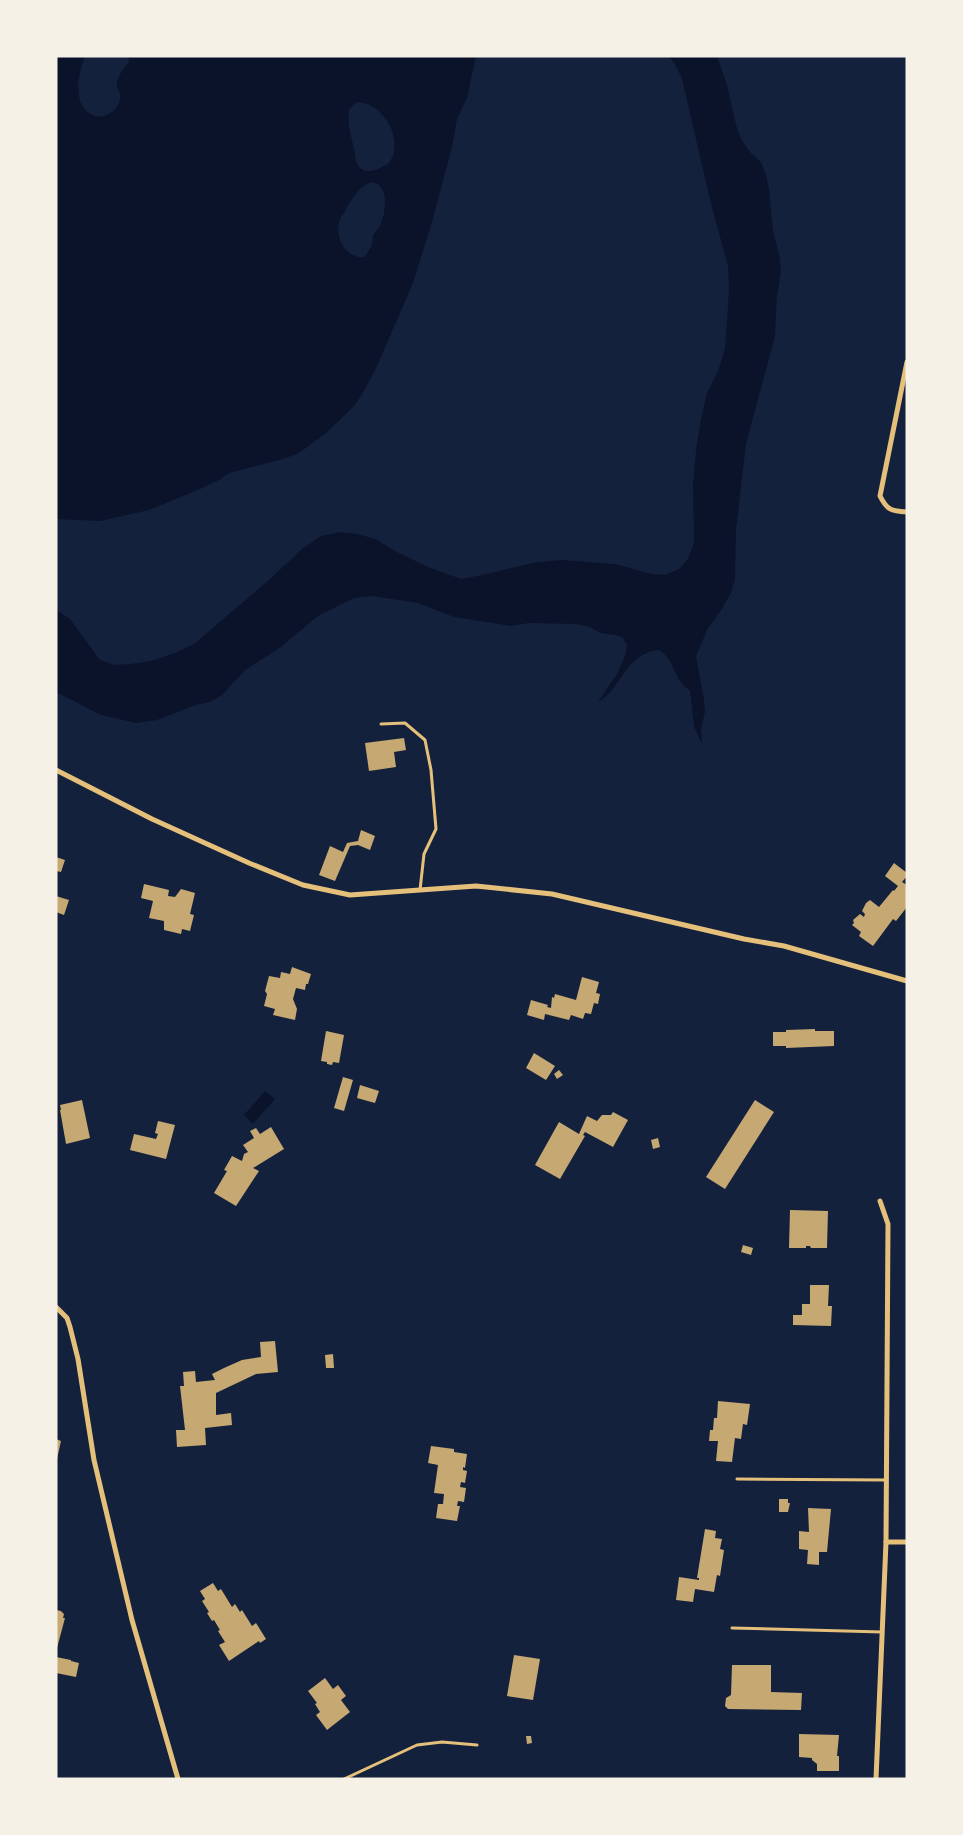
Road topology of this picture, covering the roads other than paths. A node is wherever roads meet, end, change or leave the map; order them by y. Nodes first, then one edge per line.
1 (907, 362) edge
2 (907, 512) edge
3 (380, 724) dead end
4 (56, 770) edge
5 (419, 890) junction
6 (907, 981) edge
7 (880, 1201) dead end
8 (56, 1307) edge
9 (737, 1479) dead end
10 (887, 1480) junction
11 (886, 1542) junction
12 (907, 1542) edge
13 (732, 1628) dead end
14 (883, 1632) junction
15 (476, 1745) dead end
16 (178, 1779) edge
17 (344, 1779) edge
18 (876, 1779) edge

1 - 2 street
3 - 5 lane
4 - 5 street
5 - 6 street
7 - 10 street
8 - 16 street
9 - 10 lane
10 - 11 street
11 - 12 street
11 - 14 street
13 - 14 lane
14 - 18 street
15 - 17 lane

